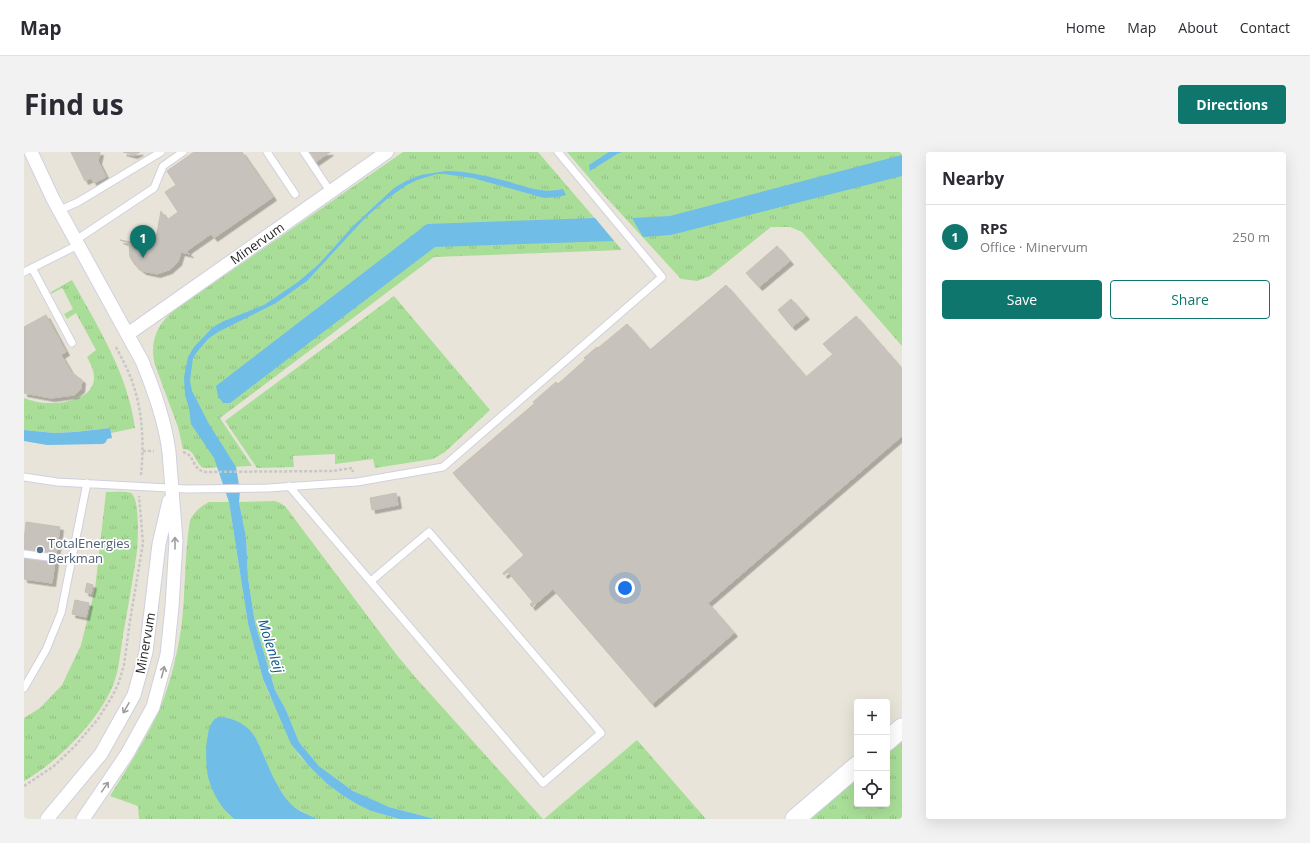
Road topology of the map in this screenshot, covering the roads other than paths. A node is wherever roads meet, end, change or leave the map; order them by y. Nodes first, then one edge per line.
1 (31, 152) edge
2 (161, 152) edge
3 (183, 152) edge
4 (266, 152) edge
5 (304, 152) edge
6 (386, 152) edge
7 (558, 152) edge
8 (330, 191) junction
9 (295, 194) dead end
10 (60, 210) junction
11 (77, 242) junction
12 (32, 268) junction
13 (24, 272) edge
14 (128, 334) junction
15 (72, 343) dead end
16 (24, 477) edge
17 (87, 483) junction
18 (289, 486) junction
19 (172, 488) junction
20 (24, 554) edge
21 (71, 560) junction
22 (371, 582) junction
23 (24, 688) edge
24 (902, 728) edge
25 (890, 738) edge
26 (854, 769) edge
27 (47, 819) edge
28 (83, 819) edge
29 (795, 819) edge

1 - 10 street, Minervum
2 - 10 lane
3 - 11 lane
4 - 9 lane
5 - 8 lane
6 - 8 street, Minervum
7 - 18 lane
8 - 14 street, Minervum
10 - 11 street, Minervum
11 - 12 lane
11 - 14 street, Minervum
12 - 13 lane
12 - 15 lane
14 - 19 street, Minervum
16 - 17 lane
17 - 19 lane
17 - 21 lane
18 - 19 lane
18 - 22 lane
19 -> 27 street, Minervum
28 -> 19 street, Minervum
20 - 21 lane
21 - 23 lane
22 - 22 lane
24 - 25 street
26 - 29 street

